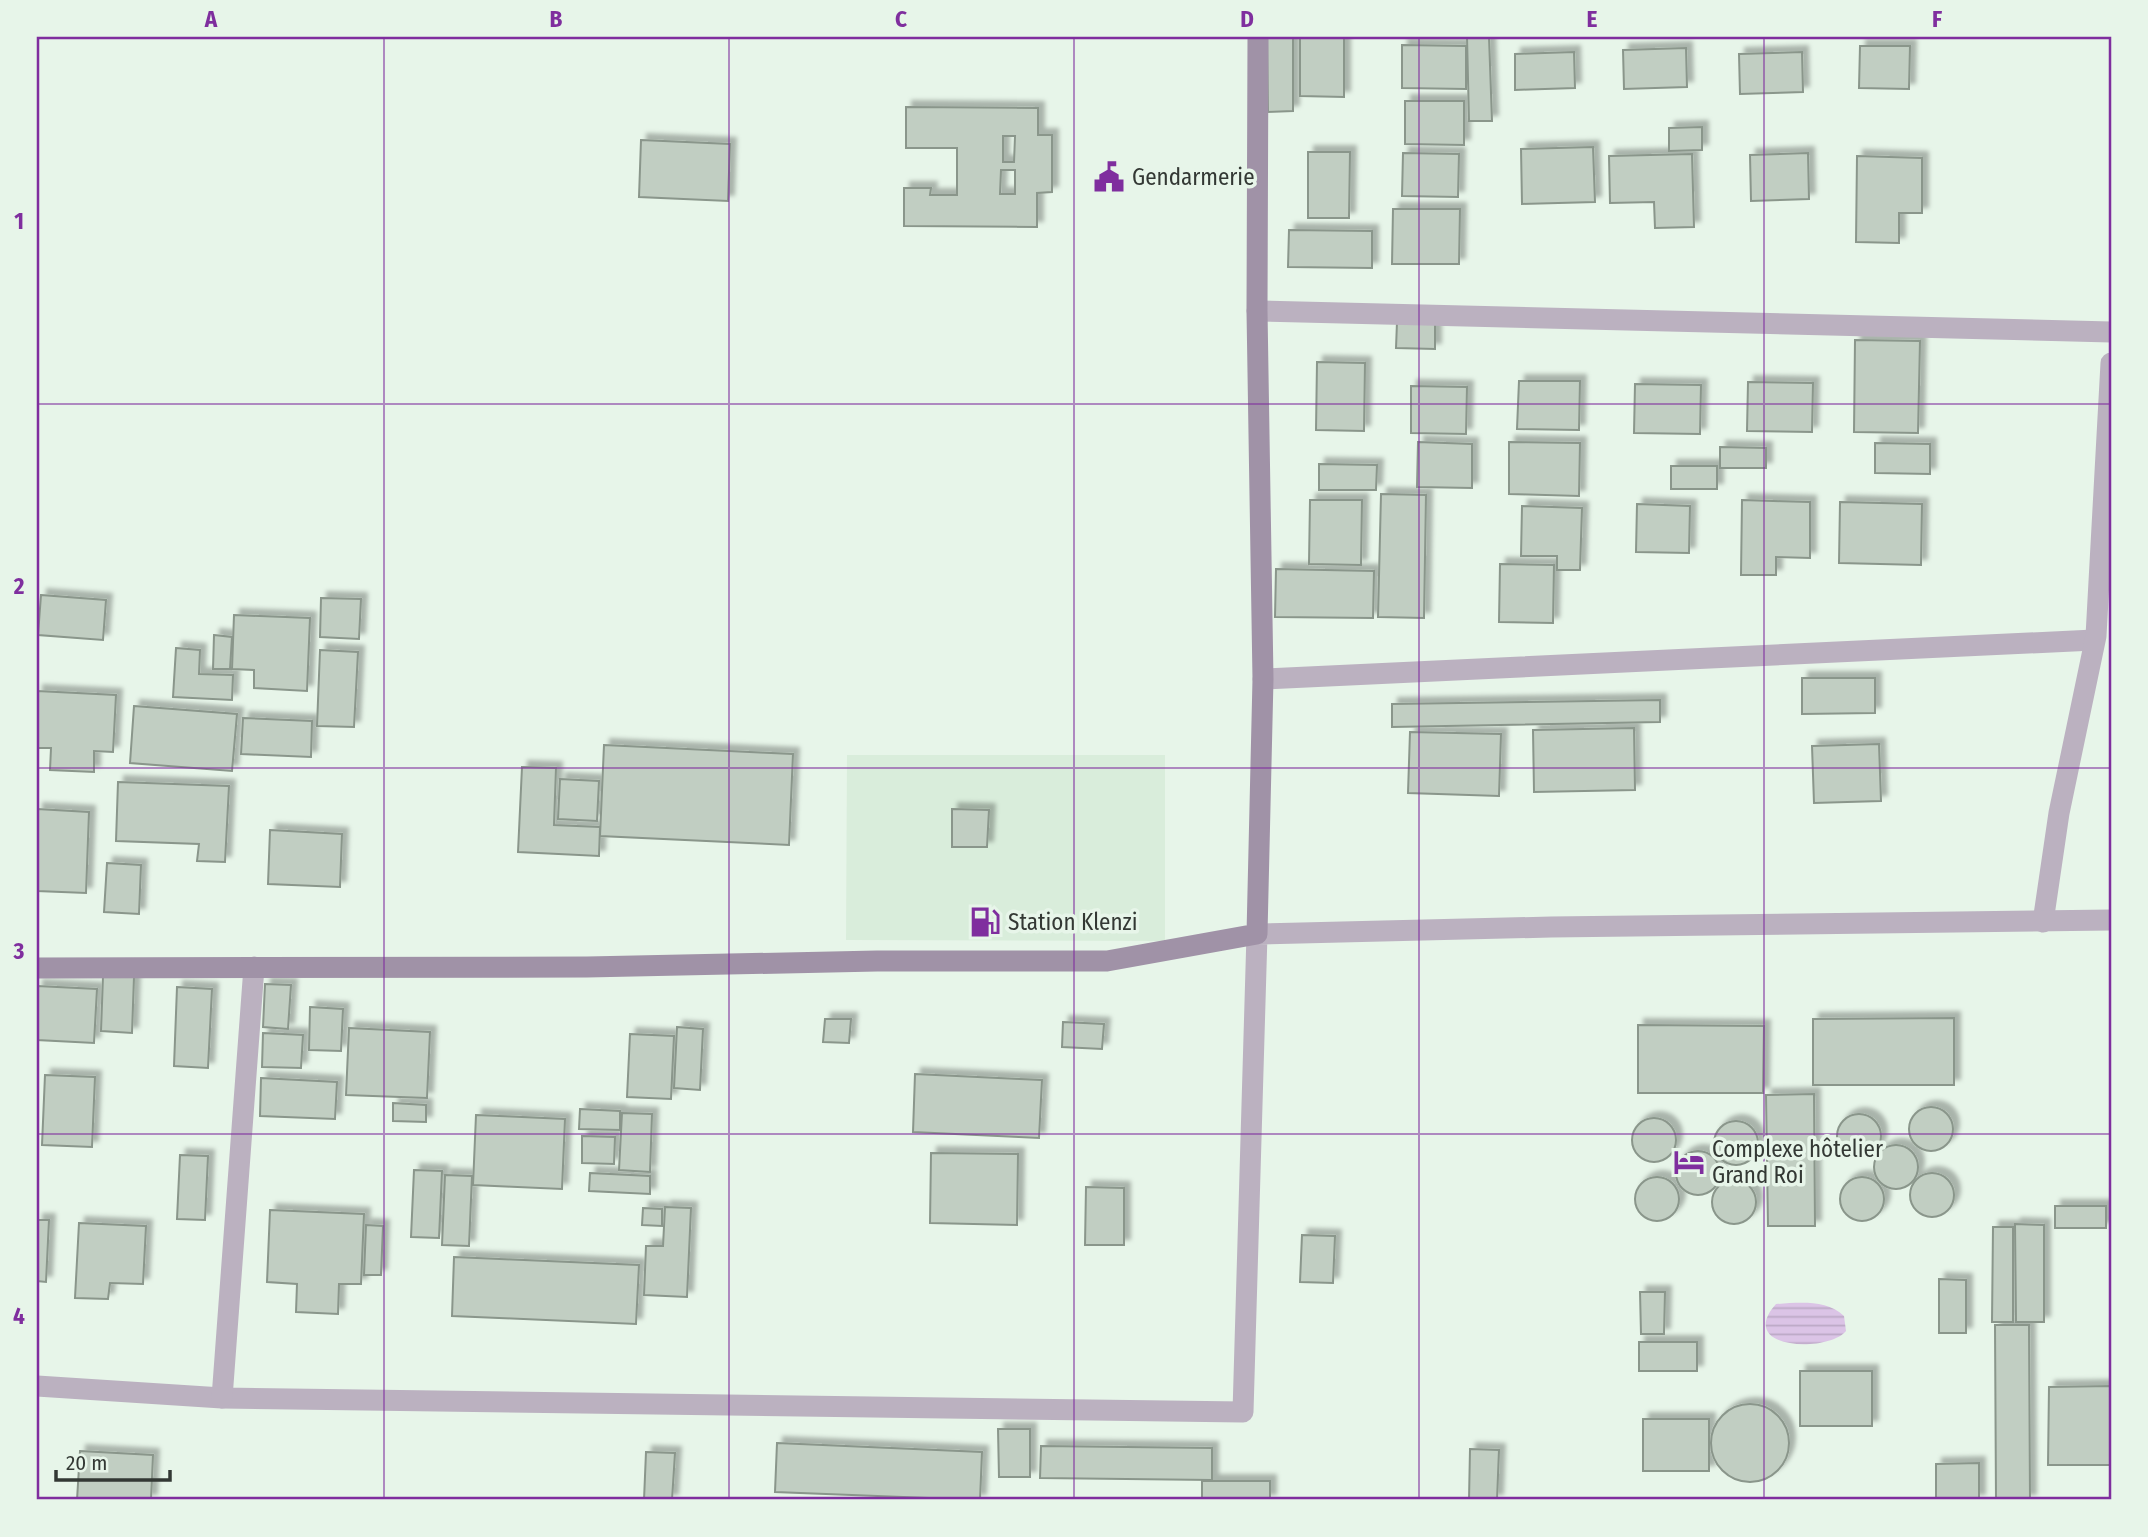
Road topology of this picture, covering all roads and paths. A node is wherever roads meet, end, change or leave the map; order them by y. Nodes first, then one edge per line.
1 (1258, 37) edge
2 (1257, 311) junction
3 (2111, 332) edge
4 (2111, 363) edge
5 (2100, 637) edge
6 (1263, 679) junction
7 (2111, 920) edge
8 (2043, 922) junction
9 (1257, 934) junction
10 (254, 967) junction
11 (37, 968) edge
12 (37, 1386) edge
13 (222, 1398) junction

1 - 2 street
2 - 3 street
2 - 6 street
4 - 5 street
5 - 6 street
5 - 8 street
6 - 9 street
7 - 8 street
8 - 9 street
9 - 10 street
9 - 13 street
10 - 11 street
10 - 13 street
12 - 13 street

